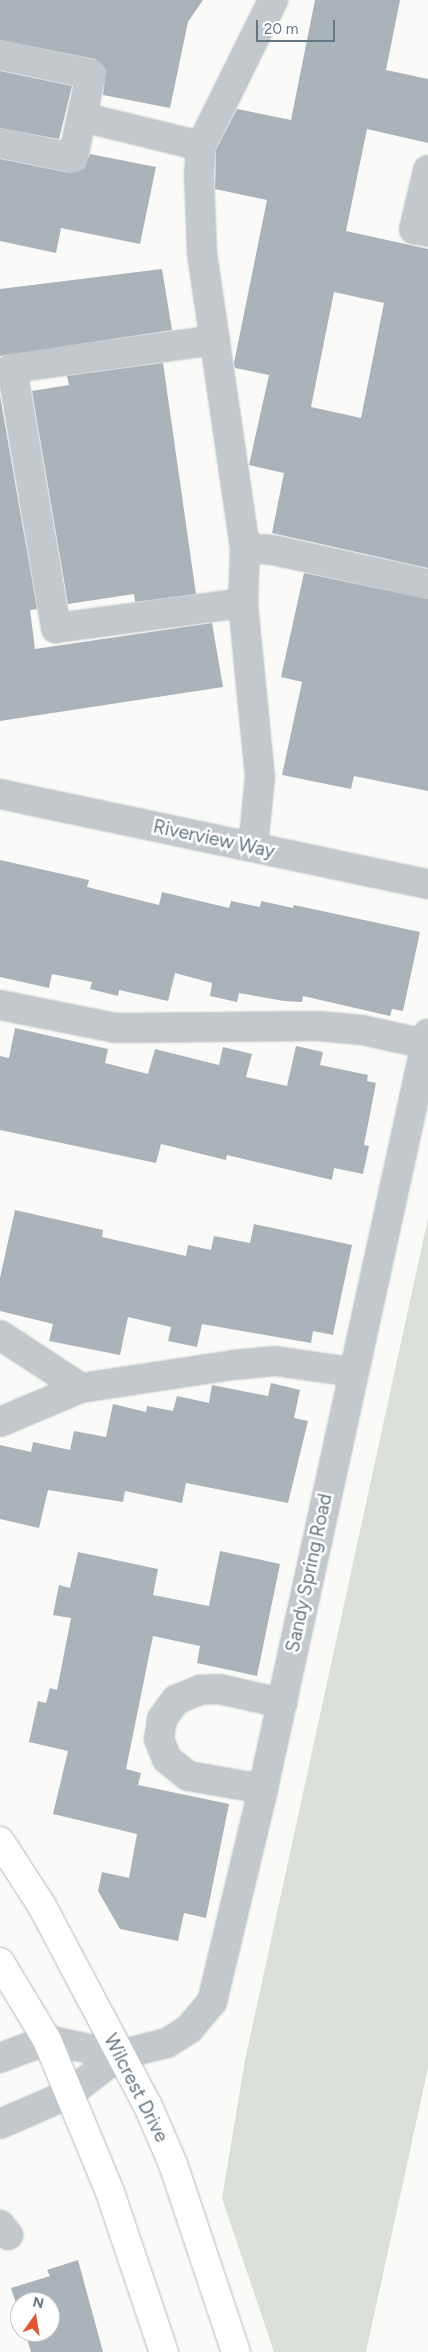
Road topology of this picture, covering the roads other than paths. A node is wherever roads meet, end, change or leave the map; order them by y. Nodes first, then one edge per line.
1 (273, 0) edge
2 (0, 55) edge
3 (82, 117) junction
4 (0, 143) edge
5 (201, 146) junction
6 (428, 170) edge
7 (428, 232) edge
8 (215, 340) junction
9 (245, 548) junction
10 (428, 584) edge
11 (243, 603) junction
12 (0, 794) edge
13 (253, 847) junction
14 (428, 884) edge
15 (0, 1005) edge
16 (427, 1039) edge
17 (0, 1335) edge
18 (352, 1372) junction
19 (81, 1388) junction
20 (0, 1422) edge
21 (282, 1703) junction
22 (263, 1789) junction
23 (0, 1841) edge
24 (0, 1962) edge
25 (47, 2040) junction
26 (118, 2055) junction
27 (0, 2058) edge
28 (69, 2094) junction
29 (0, 2124) edge
30 (164, 2352) edge
31 (236, 2352) edge

1 - 5 street
2 - 3 street
3 - 4 street
3 - 5 street
5 - 8 street
6 - 7 street
8 - 9 street
8 - 11 street
9 - 10 street
9 - 11 street
11 - 13 street
12 - 13 street, Riverview Way
13 - 14 street, Riverview Way
15 - 16 street
16 - 18 street, Sandy Spring Road
17 - 19 street
18 - 19 street
18 - 21 street, Sandy Spring Road
19 - 20 street
21 - 22 street, Sandy Spring Road
21 - 22 street
22 - 26 street, Sandy Spring Road
23 - 26 main road, Wilcrest Drive
24 - 25 main road
25 - 26 street, Sandy Spring Road
25 - 27 street
25 - 28 main road
26 - 28 street, Sandy Spring Road
26 - 31 main road, Wilcrest Drive
28 - 29 street, Sandy Spring Road
28 - 30 main road

